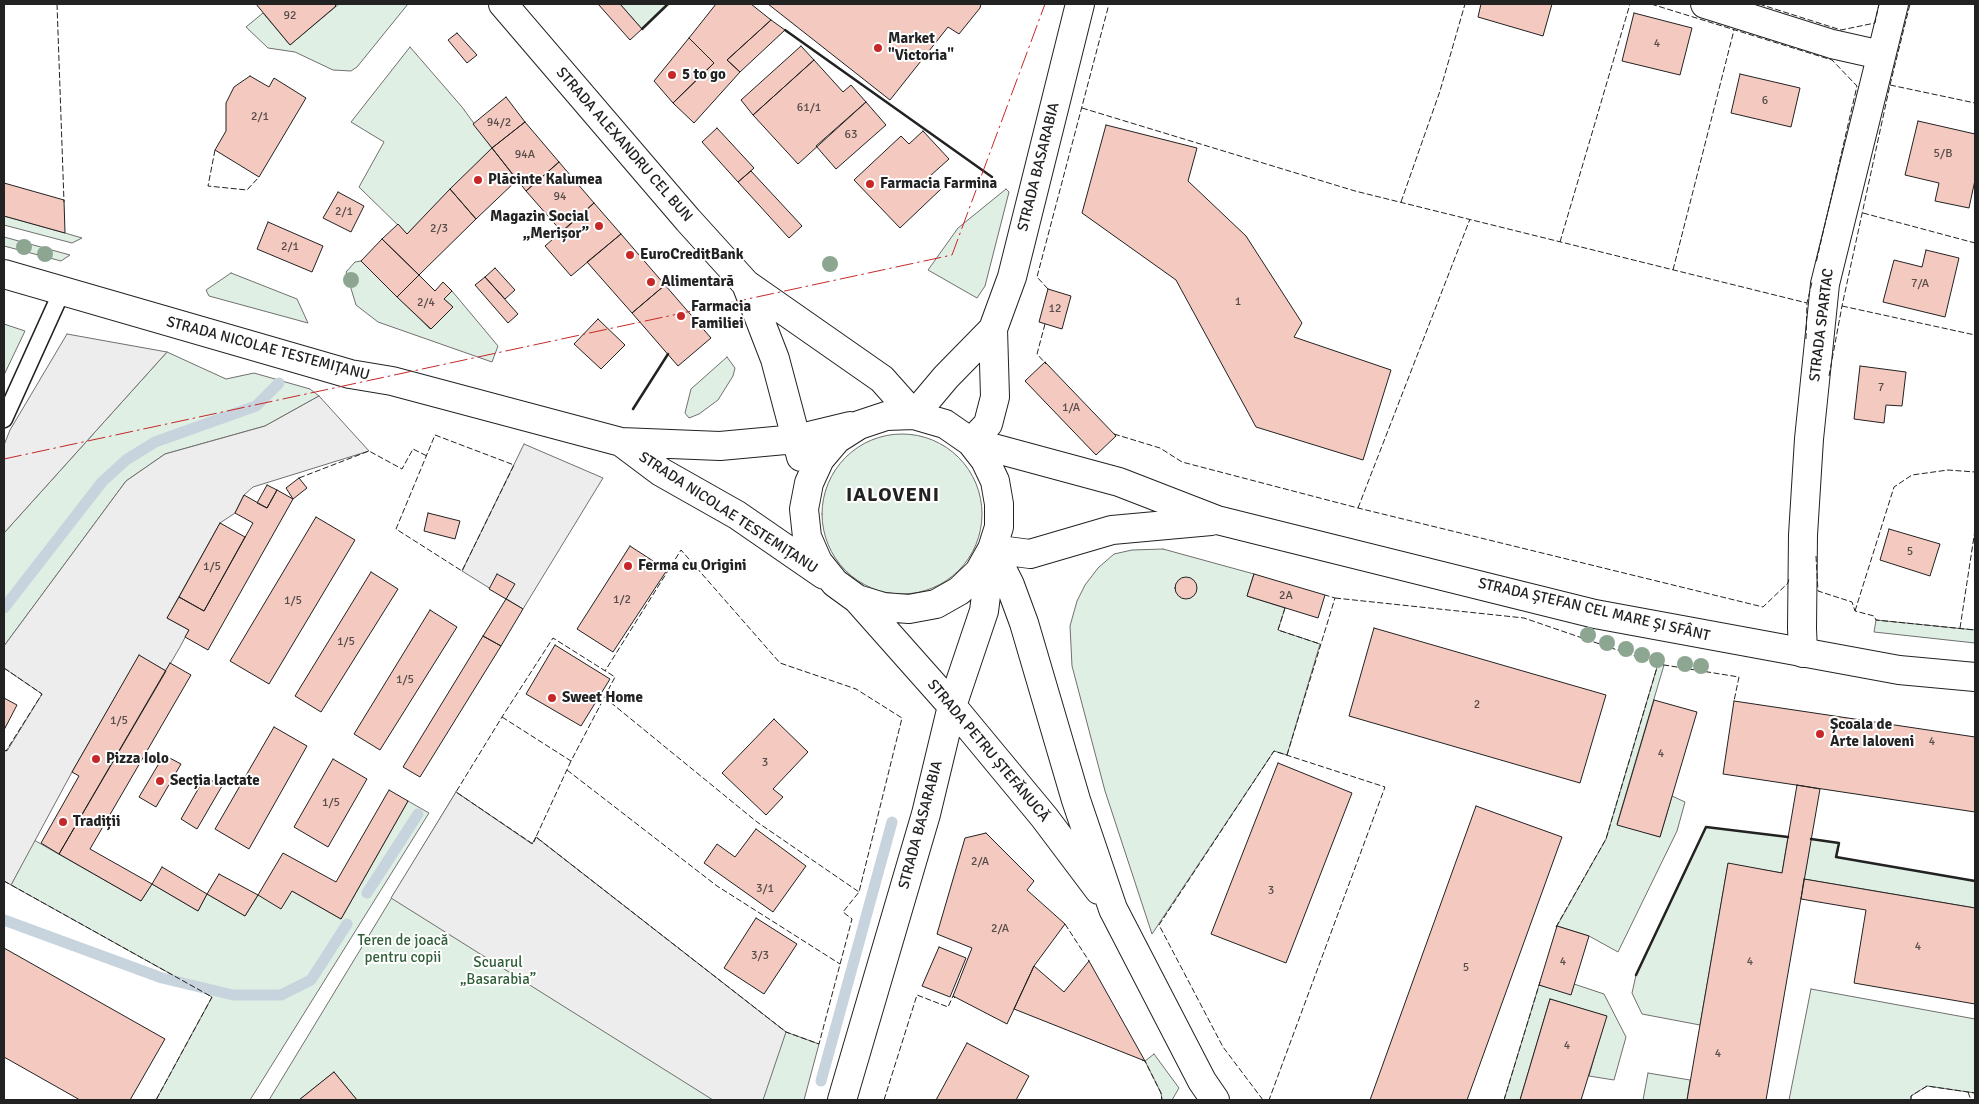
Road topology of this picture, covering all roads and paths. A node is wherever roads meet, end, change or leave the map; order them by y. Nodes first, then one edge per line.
1 (503, 4) edge
2 (1080, 4) edge
3 (1706, 4) edge
4 (1894, 4) edge
5 (1881, 55) junction
6 (4, 274) edge
7 (746, 284) junction
8 (62, 291) junction
9 (993, 329) junction
10 (914, 415) junction
11 (4, 419) edge
12 (858, 425) junction
13 (796, 439) junction
14 (620, 442) junction
15 (970, 442) junction
16 (809, 482) junction
17 (1217, 520) junction
18 (992, 549) junction
19 (835, 583) junction
20 (857, 599) junction
21 (1803, 653) junction
22 (1975, 676) edge
23 (952, 706) junction
24 (1113, 909) junction
25 (842, 1100) edge
26 (1215, 1100) edge

1 - 7 main road, STRADA ALEXANDRU CEL BUN
2 - 9 main road, STRADA BASARABIA
3 - 5 main road
4 - 5 main road, STRADA SPARTAC
5 - 21 main road, STRADA SPARTAC
6 - 8 main road, STRADA NICOLAE TESTEMIȚANU
7 - 10 main road, STRADA ALEXANDRU CEL BUN
7 - 13 main road, STRADA ALEXANDRU CEL BUN
8 - 11 lane
8 - 14 main road, STRADA NICOLAE TESTEMIȚANU
9 - 10 main road, STRADA BASARABIA
9 - 15 main road, STRADA BASARABIA
10 - 12 main road, STRADA BASARABIA
10 - 15 main road, STRADA BASARABIA
12 - 13 main road, STRADA NICOLAE TESTEMIȚANU
12 - 16 main road, STRADA BASARABIA
13 - 14 main road, STRADA NICOLAE TESTEMIȚANU
13 - 16 main road, STRADA ALEXANDRU CEL BUN
14 - 19 main road, STRADA NICOLAE TESTEMIȚANU
15 - 17 main road, STRADA ȘTEFAN CEL MARE ȘI SFÂNT
15 - 18 main road, STRADA BASARABIA
16 - 19 main road, STRADA BASARABIA
17 - 18 main road, STRADA ȘTEFAN CEL MARE ȘI SFÂNT
17 - 21 main road, STRADA ȘTEFAN CEL MARE ȘI SFÂNT
18 - 20 main road, STRADA BASARABIA
18 - 23 main road, STRADA BASARABIA
18 - 24 main road, STRADA PETRU ȘTEFĂNUCĂ
19 - 20 main road, STRADA BASARABIA
20 - 23 main road, STRADA PETRU ȘTEFĂNUCĂ
21 - 22 main road, STRADA ȘTEFAN CEL MARE ȘI SFÂNT
23 - 24 main road, STRADA PETRU ȘTEFĂNUCĂ
23 - 25 main road, STRADA BASARABIA
24 - 26 main road, STRADA PETRU ȘTEFĂNUCĂ

